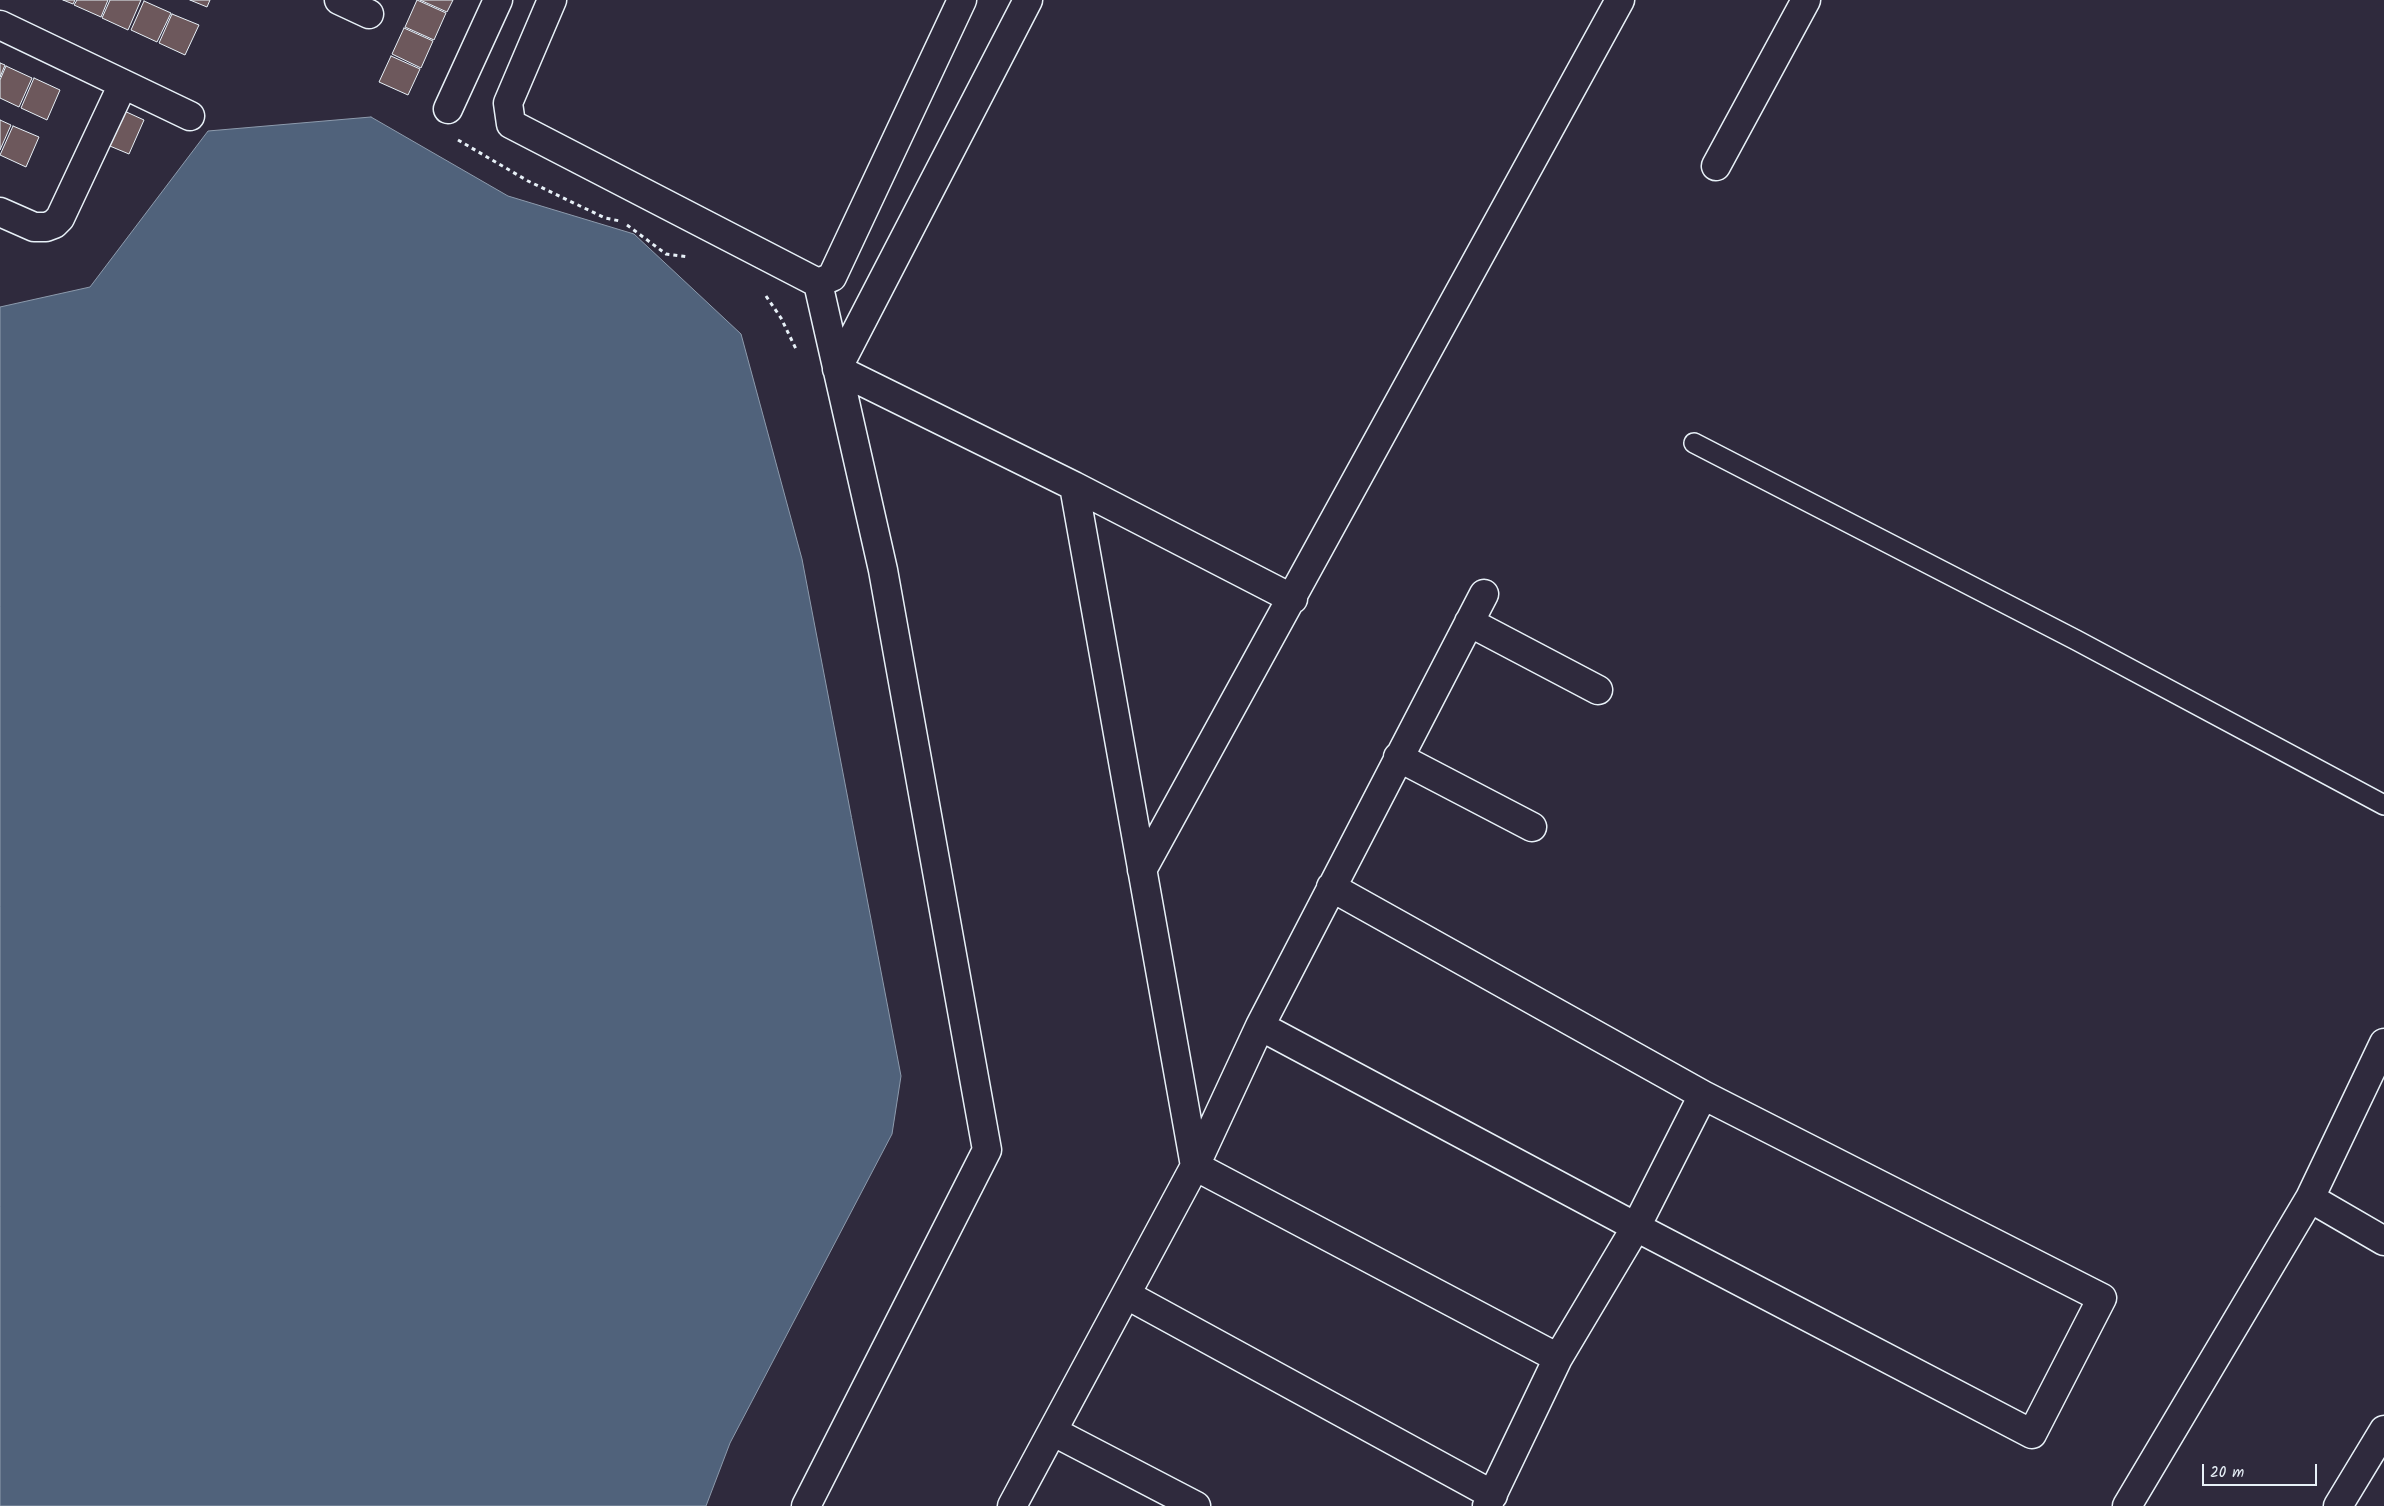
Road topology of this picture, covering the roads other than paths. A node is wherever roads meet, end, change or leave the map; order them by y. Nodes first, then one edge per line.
1 (339, 0) edge
2 (498, 0) edge
3 (552, 0) edge
4 (962, 0) edge
5 (1028, 0) edge
6 (1620, 0) edge
7 (1806, 0) edge
8 (369, 14) dead end
9 (0, 25) edge
10 (123, 84) junction
11 (448, 109) road end
12 (190, 116) dead end
13 (1716, 166) dead end
14 (0, 212) edge
15 (818, 283) junction
16 (837, 369) junction
17 (1694, 443) dead end
18 (1074, 486) junction
19 (1484, 594) dead end
20 (1293, 599) junction
21 (1469, 622) junction
22 (1598, 690) dead end
23 (1398, 757) junction
24 (2384, 805) edge
25 (1532, 827) dead end
26 (1142, 870) junction
27 (1331, 888) junction
28 (1260, 1026) junction
29 (2384, 1043) edge
30 (1703, 1095) junction
31 (1194, 1166) junction
32 (2310, 1198) junction
33 (1636, 1227) junction
34 (2384, 1242) edge
35 (1127, 1295) junction
36 (1558, 1358) junction
37 (2384, 1430) edge
38 (1054, 1432) junction
39 (1490, 1500) edge
40 (806, 1506) edge
41 (1012, 1506) edge
42 (1196, 1506) edge
43 (2127, 1506) edge
44 (2338, 1506) edge

1 - 8 street
2 - 11 street
3 - 15 street
4 - 15 street
5 - 16 street
6 - 20 street
7 - 13 street
9 - 10 street
10 - 12 street
10 - 14 street
15 - 16 street
16 - 18 street
16 - 40 street
17 - 24 lane
18 - 20 street
18 - 26 street
19 - 21 street
20 - 26 street
21 - 22 street
21 - 23 street
23 - 25 street
23 - 27 street
26 - 31 street
27 - 28 street
27 - 30 street
28 - 31 street
28 - 33 street
29 - 32 street
30 - 33 street
30 - 33 street
31 - 35 street
31 - 36 street
32 - 34 street
32 - 43 street
33 - 36 street
35 - 38 street
35 - 39 street
36 - 39 street
37 - 44 street
38 - 41 street
38 - 42 street

